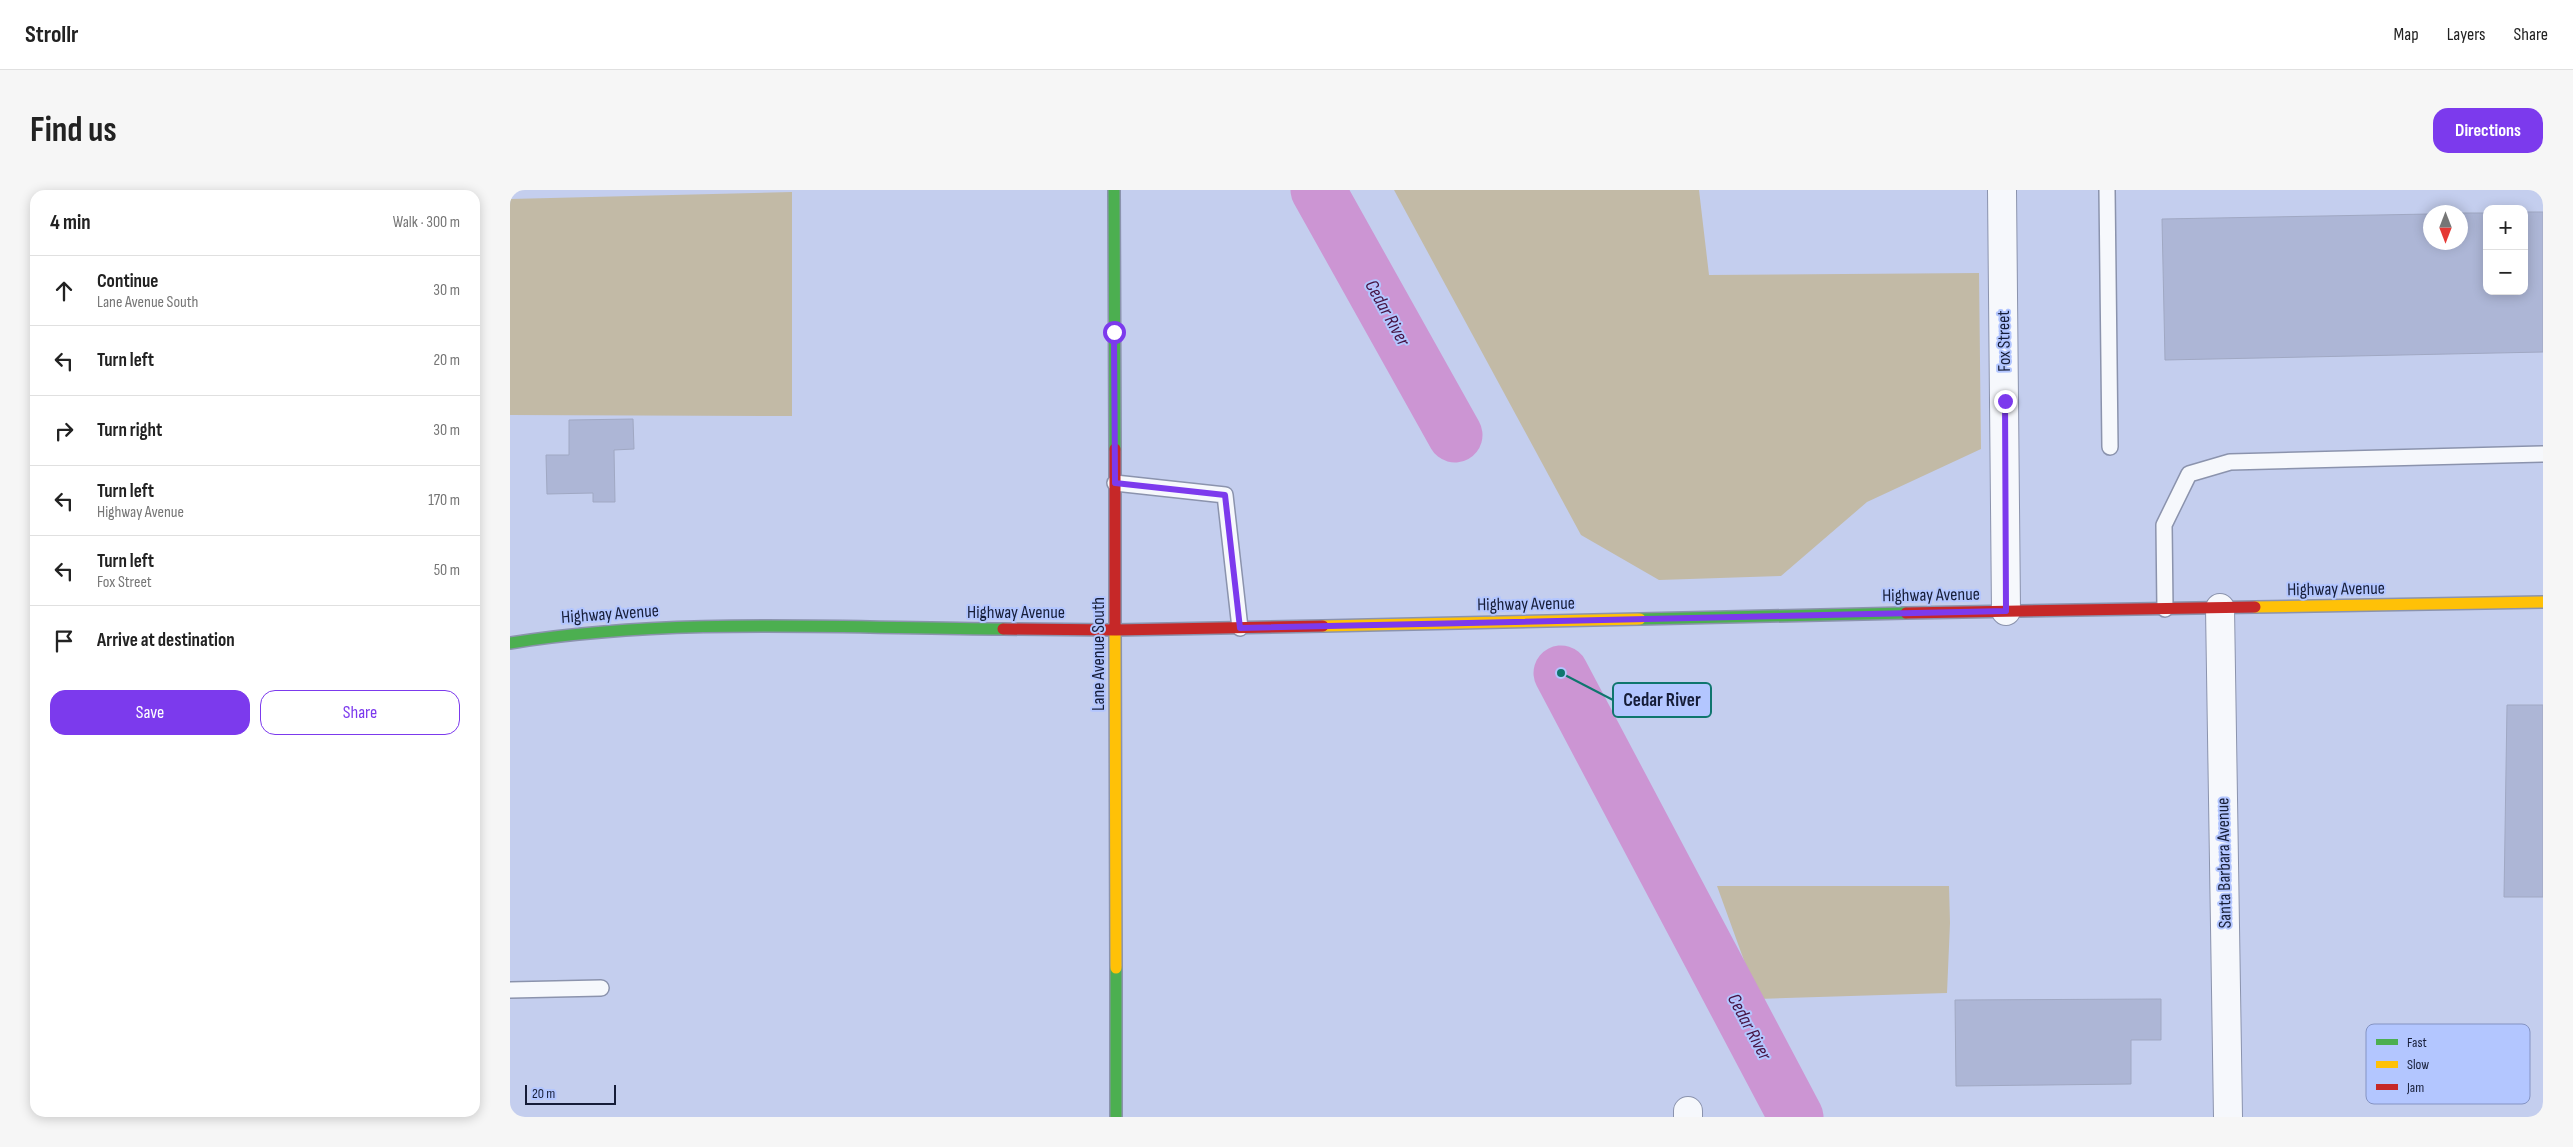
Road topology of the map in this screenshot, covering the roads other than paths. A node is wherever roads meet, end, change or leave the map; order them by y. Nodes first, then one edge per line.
1 (1114, 190) edge
2 (2002, 190) edge
3 (2107, 190) edge
4 (2110, 447) dead end
5 (2543, 454) edge
6 (1115, 483) junction
7 (2543, 602) edge
8 (2220, 608) junction
9 (2165, 609) junction
10 (2006, 611) junction
11 (1240, 628) junction
12 (1116, 630) junction
13 (510, 643) edge
14 (601, 988) dead end
15 (510, 990) edge
16 (1116, 1117) edge
17 (2228, 1117) edge

1 - 6 street, Lane Avenue South
2 - 10 street, Fox Street
3 - 4 lane
5 - 9 lane
6 - 11 lane
6 - 12 street, Lane Avenue South
7 - 8 street, Highway Avenue
8 - 9 street, Highway Avenue
8 - 17 street, Santa Barbara Avenue
9 - 10 street, Highway Avenue
10 - 11 street, Highway Avenue
11 - 12 street, Highway Avenue
12 - 13 street, Highway Avenue
12 - 16 street, Lane Avenue South
14 - 15 lane

